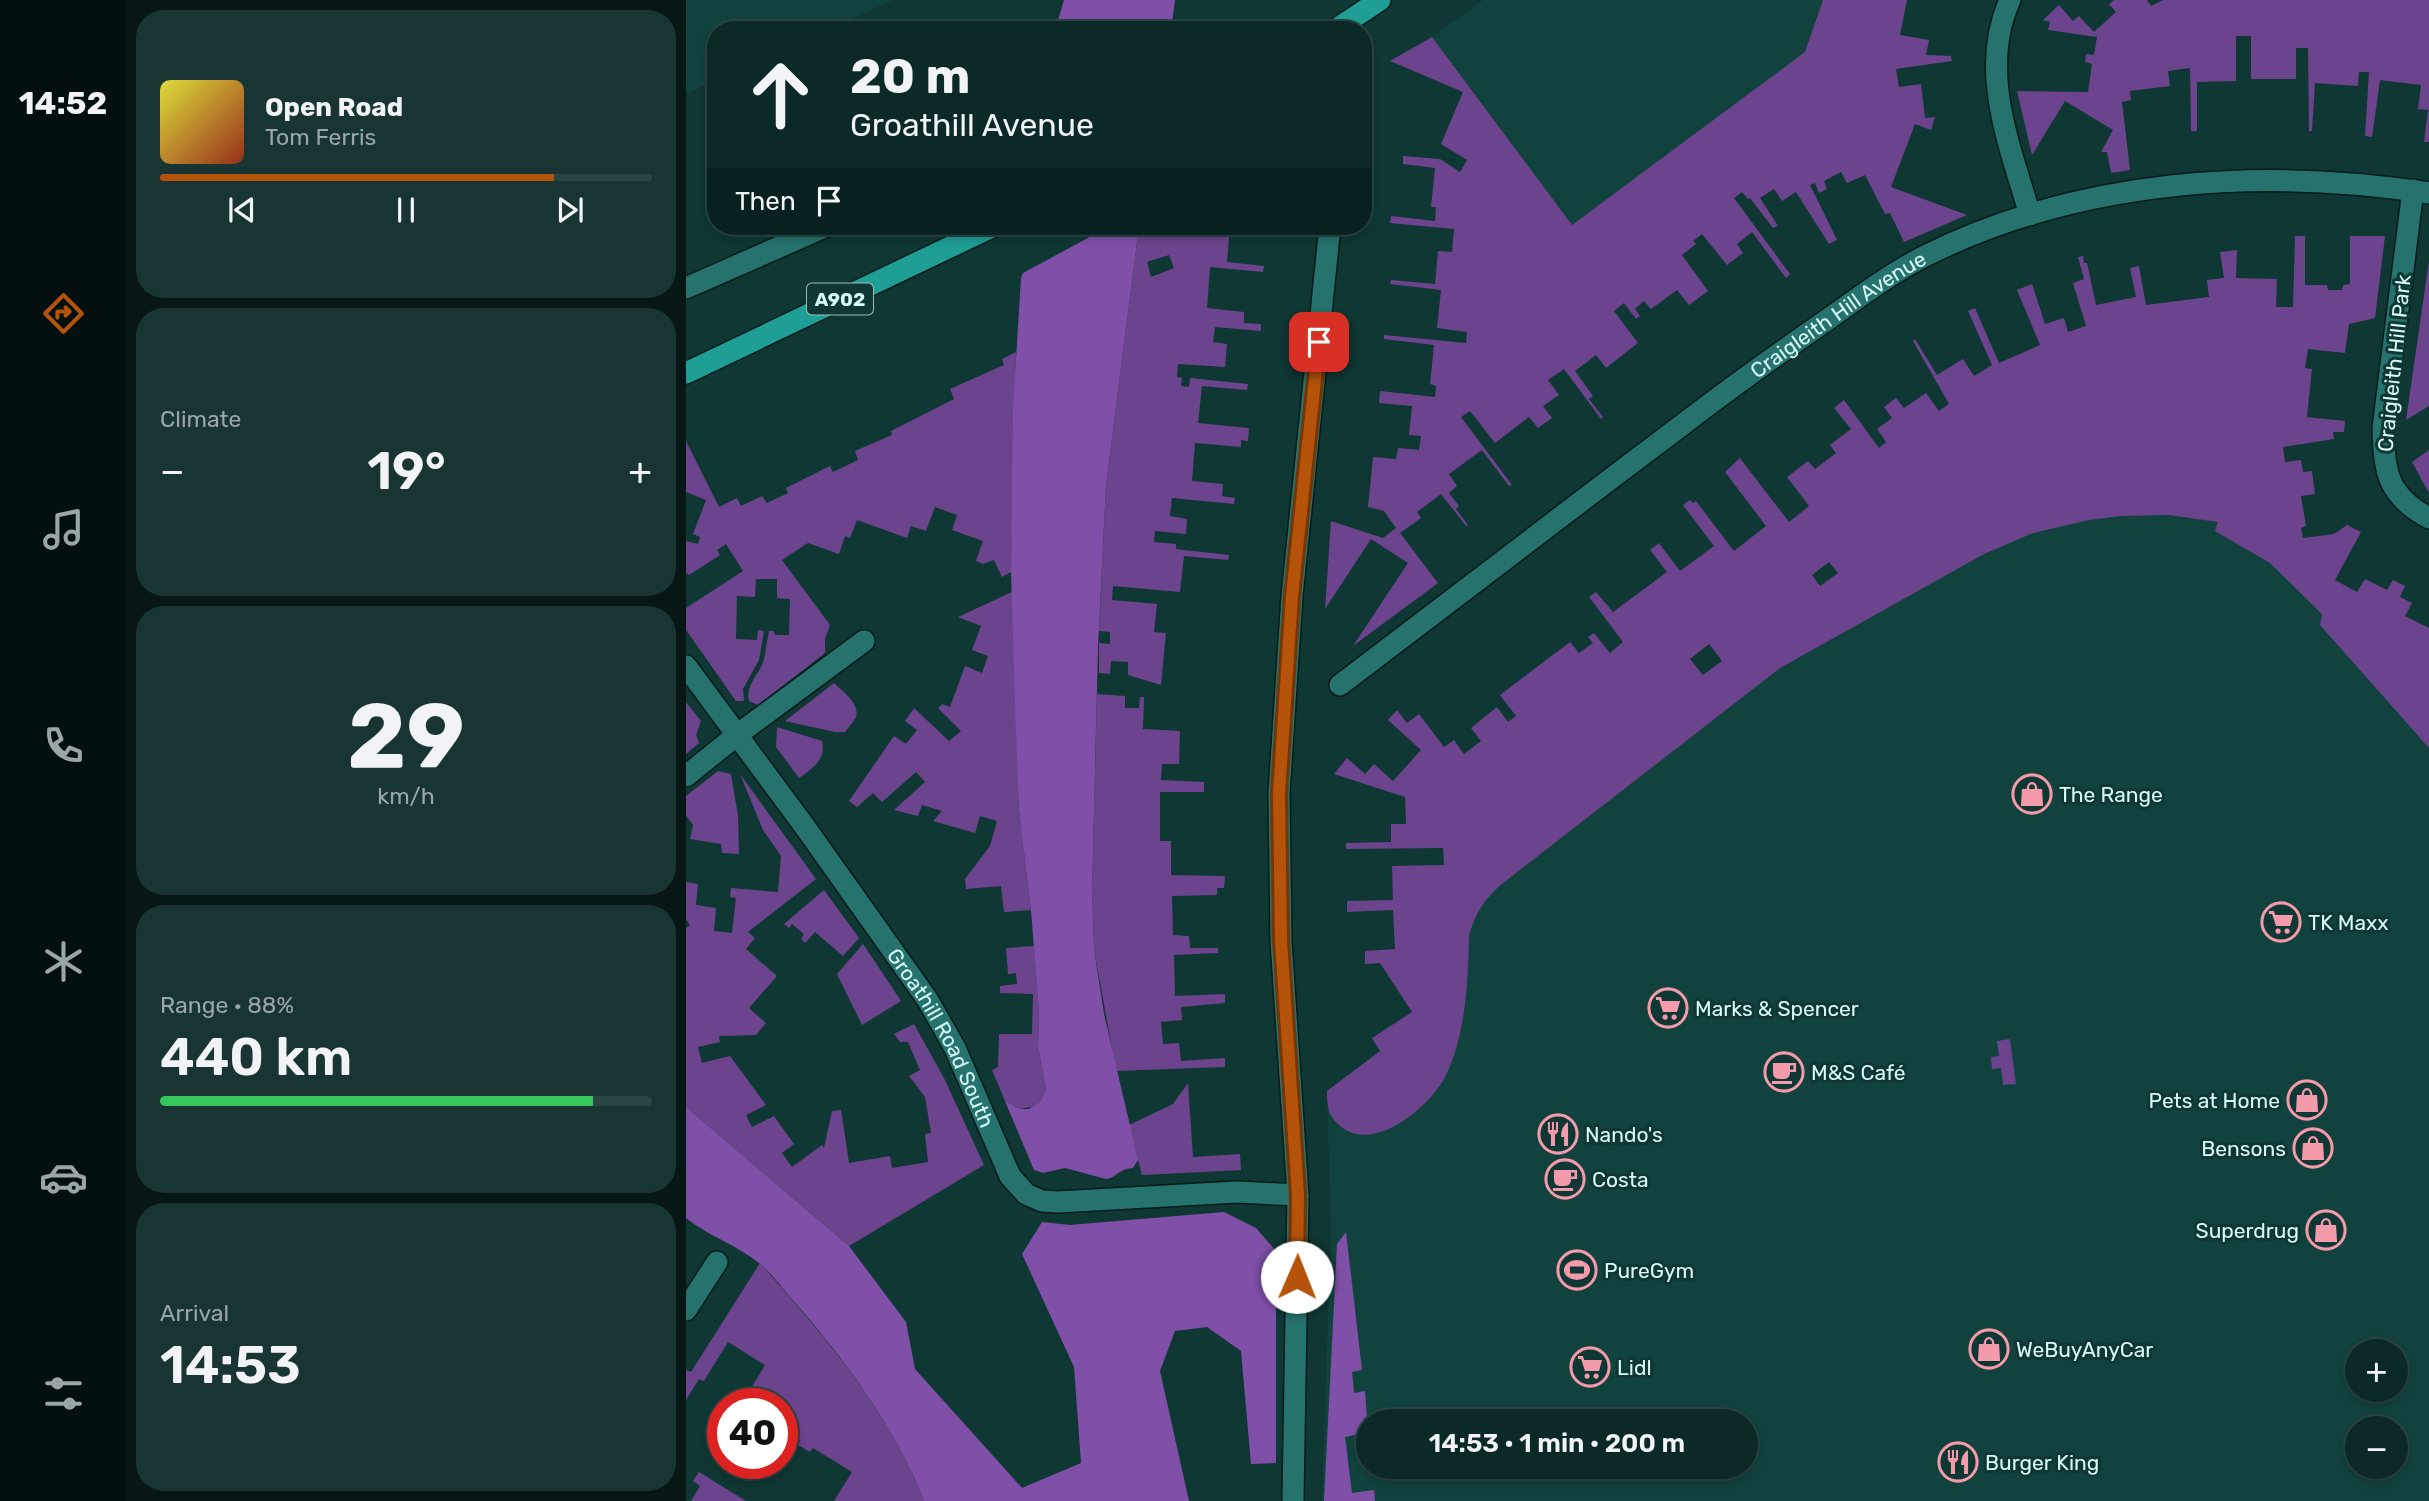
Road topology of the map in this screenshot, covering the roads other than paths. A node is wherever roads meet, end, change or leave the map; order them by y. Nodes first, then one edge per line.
1 (1380, 0) edge
2 (2010, 0) edge
3 (1348, 21) edge
4 (2421, 191) edge
5 (2030, 215) junction
6 (807, 235) edge
7 (960, 235) edge
8 (1329, 235) edge
9 (686, 288) edge
10 (686, 373) edge
11 (2429, 518) edge
12 (864, 641) dead end
13 (686, 666) edge
14 (1340, 685) dead end
15 (737, 734) junction
16 (686, 776) edge
17 (1297, 1187) junction
18 (717, 1262) dead end
19 (686, 1310) edge
20 (1293, 1501) edge

1 - 3 main road
2 - 5 street
4 - 5 street, Craigleith Hill Avenue
4 - 11 street, Craigleith Hill Park
5 - 14 street, Craigleith Hill Avenue
6 - 9 street
7 - 10 main road, A902
8 - 17 street
12 - 15 street
13 - 15 street, Groathill Road South
15 - 16 street
15 - 17 street, Groathill Road South
17 - 20 street
18 - 19 street

